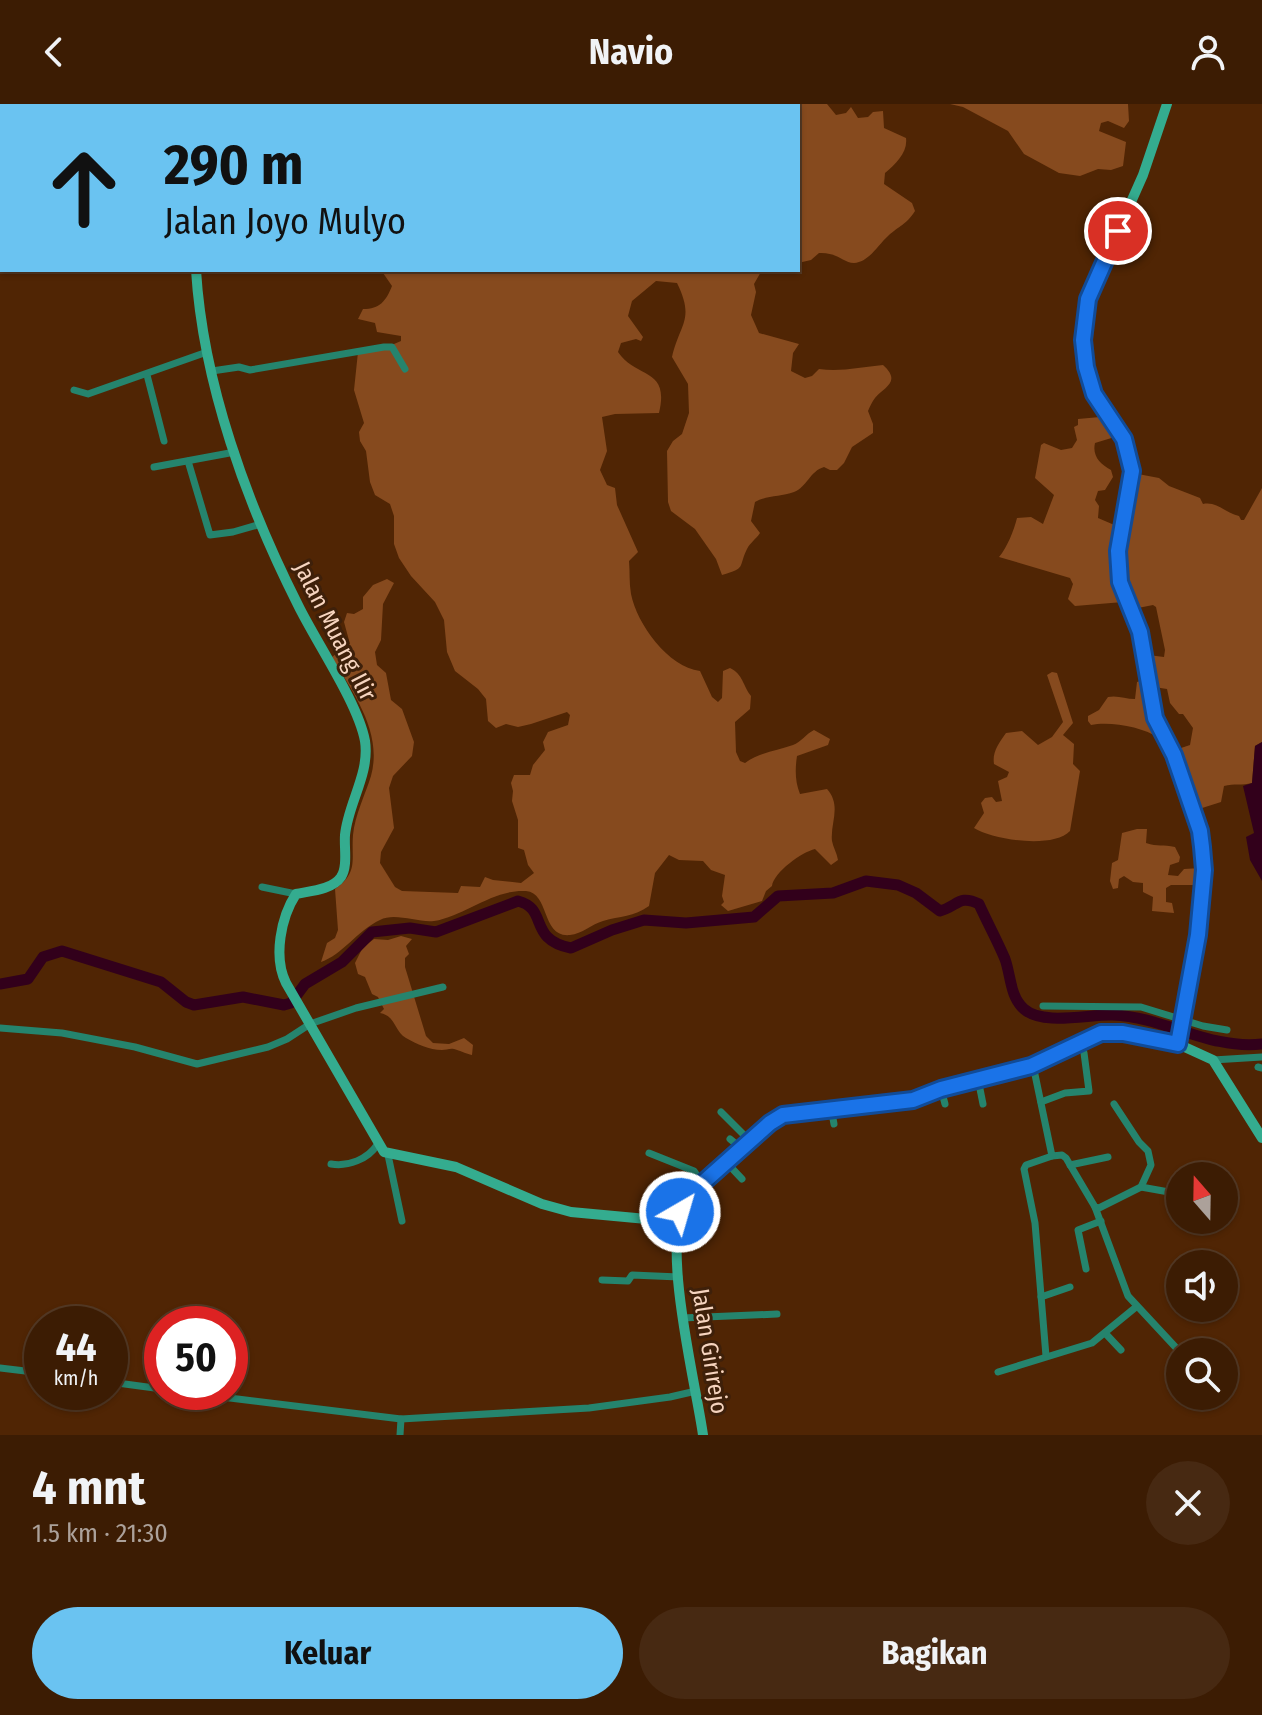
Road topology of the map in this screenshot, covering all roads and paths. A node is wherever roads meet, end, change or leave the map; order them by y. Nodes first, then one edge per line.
1 (1167, 104) edge
2 (196, 272) edge
3 (207, 352) junction
4 (405, 369) dead end
5 (212, 371) junction
6 (147, 375) junction
7 (74, 390) dead end
8 (164, 441) dead end
9 (235, 452) junction
10 (188, 461) junction
11 (154, 467) dead end
12 (261, 524) junction
13 (262, 887) dead end
14 (296, 894) junction
15 (443, 987) dead end
16 (1043, 1006) dead end
17 (1183, 1019) junction
18 (310, 1023) junction
19 (0, 1028) edge
20 (1227, 1030) dead end
21 (1179, 1040) junction
22 (1084, 1053) dead end
23 (1262, 1057) edge
24 (1213, 1060) junction
25 (1033, 1065) junction
26 (978, 1079) junction
27 (941, 1089) junction
28 (1041, 1102) junction
29 (945, 1104) dead end
30 (983, 1104) dead end
31 (1114, 1104) dead end
32 (831, 1108) junction
33 (721, 1112) dead end
34 (834, 1124) dead end
35 (1262, 1138) edge
36 (730, 1139) dead end
37 (377, 1145) junction
38 (746, 1145) junction
39 (649, 1153) dead end
40 (388, 1155) junction
41 (1052, 1156) junction
42 (1108, 1157) dead end
43 (726, 1162) junction
44 (331, 1164) dead end
45 (1070, 1165) junction
46 (742, 1179) dead end
47 (702, 1183) junction
48 (1141, 1187) junction
49 (1166, 1191) edge
50 (1095, 1207) junction
51 (402, 1221) dead end
52 (1101, 1221) junction
53 (679, 1222) junction
54 (1086, 1269) dead end
55 (679, 1277) junction
56 (602, 1280) dead end
57 (1070, 1287) dead end
58 (1041, 1297) junction
59 (1136, 1307) junction
60 (777, 1314) dead end
61 (682, 1318) junction
62 (1105, 1333) junction
63 (1166, 1338) edge
64 (1121, 1350) dead end
65 (1046, 1356) junction
66 (0, 1368) edge
67 (24, 1371) edge
68 (998, 1372) dead end
69 (696, 1391) junction
70 (248, 1400) edge
71 (401, 1419) junction
72 (400, 1435) edge
73 (703, 1435) edge

1 - 17 main road
2 - 3 main road, Jalan Muang Ilir
3 - 5 main road, Jalan Muang Ilir
3 - 6 street
4 - 5 street
5 - 9 main road, Jalan Muang Ilir
6 - 7 street
6 - 8 street
9 - 10 street
9 - 12 main road, Jalan Muang Ilir
10 - 11 street
10 - 12 street
12 - 14 main road, Jalan Muang Ilir
13 - 14 street
14 - 18 main road
15 - 18 street
16 - 17 street
17 - 20 street
17 - 21 main road
18 - 19 street
18 - 37 main road
21 - 24 main road, Jalan Girirejo
21 - 25 main road, Jalan Girirejo
22 - 28 street
23 - 24 street
24 - 35 main road
25 - 26 main road, Jalan Girirejo
25 - 28 street
26 - 27 main road, Jalan Girirejo
26 - 30 street
27 - 29 street
27 - 32 main road, Jalan Girirejo
28 - 41 street
31 - 48 street
32 - 34 street
32 - 38 main road, Jalan Girirejo
33 - 38 street
36 - 38 street
37 - 40 main road
37 - 44 street
38 - 43 main road, Jalan Girirejo
39 - 47 street
40 - 51 street
40 - 53 main road
41 - 45 street
41 - 58 street
42 - 45 street
43 - 46 street
43 - 47 main road, Jalan Girirejo
45 - 50 street
47 - 53 main road, Jalan Girirejo
48 - 49 street
48 - 50 street
50 - 52 street
52 - 54 street
52 - 59 street
53 - 55 main road, Jalan Girirejo
55 - 56 street
55 - 61 main road, Jalan Girirejo
57 - 58 street
58 - 65 street
59 - 62 street
59 - 63 street
60 - 61 street
61 - 69 main road, Jalan Girirejo
62 - 64 street
62 - 65 street
65 - 68 street
66 - 67 street
69 - 71 street
69 - 73 main road, Jalan Girirejo
70 - 71 street
71 - 72 street

